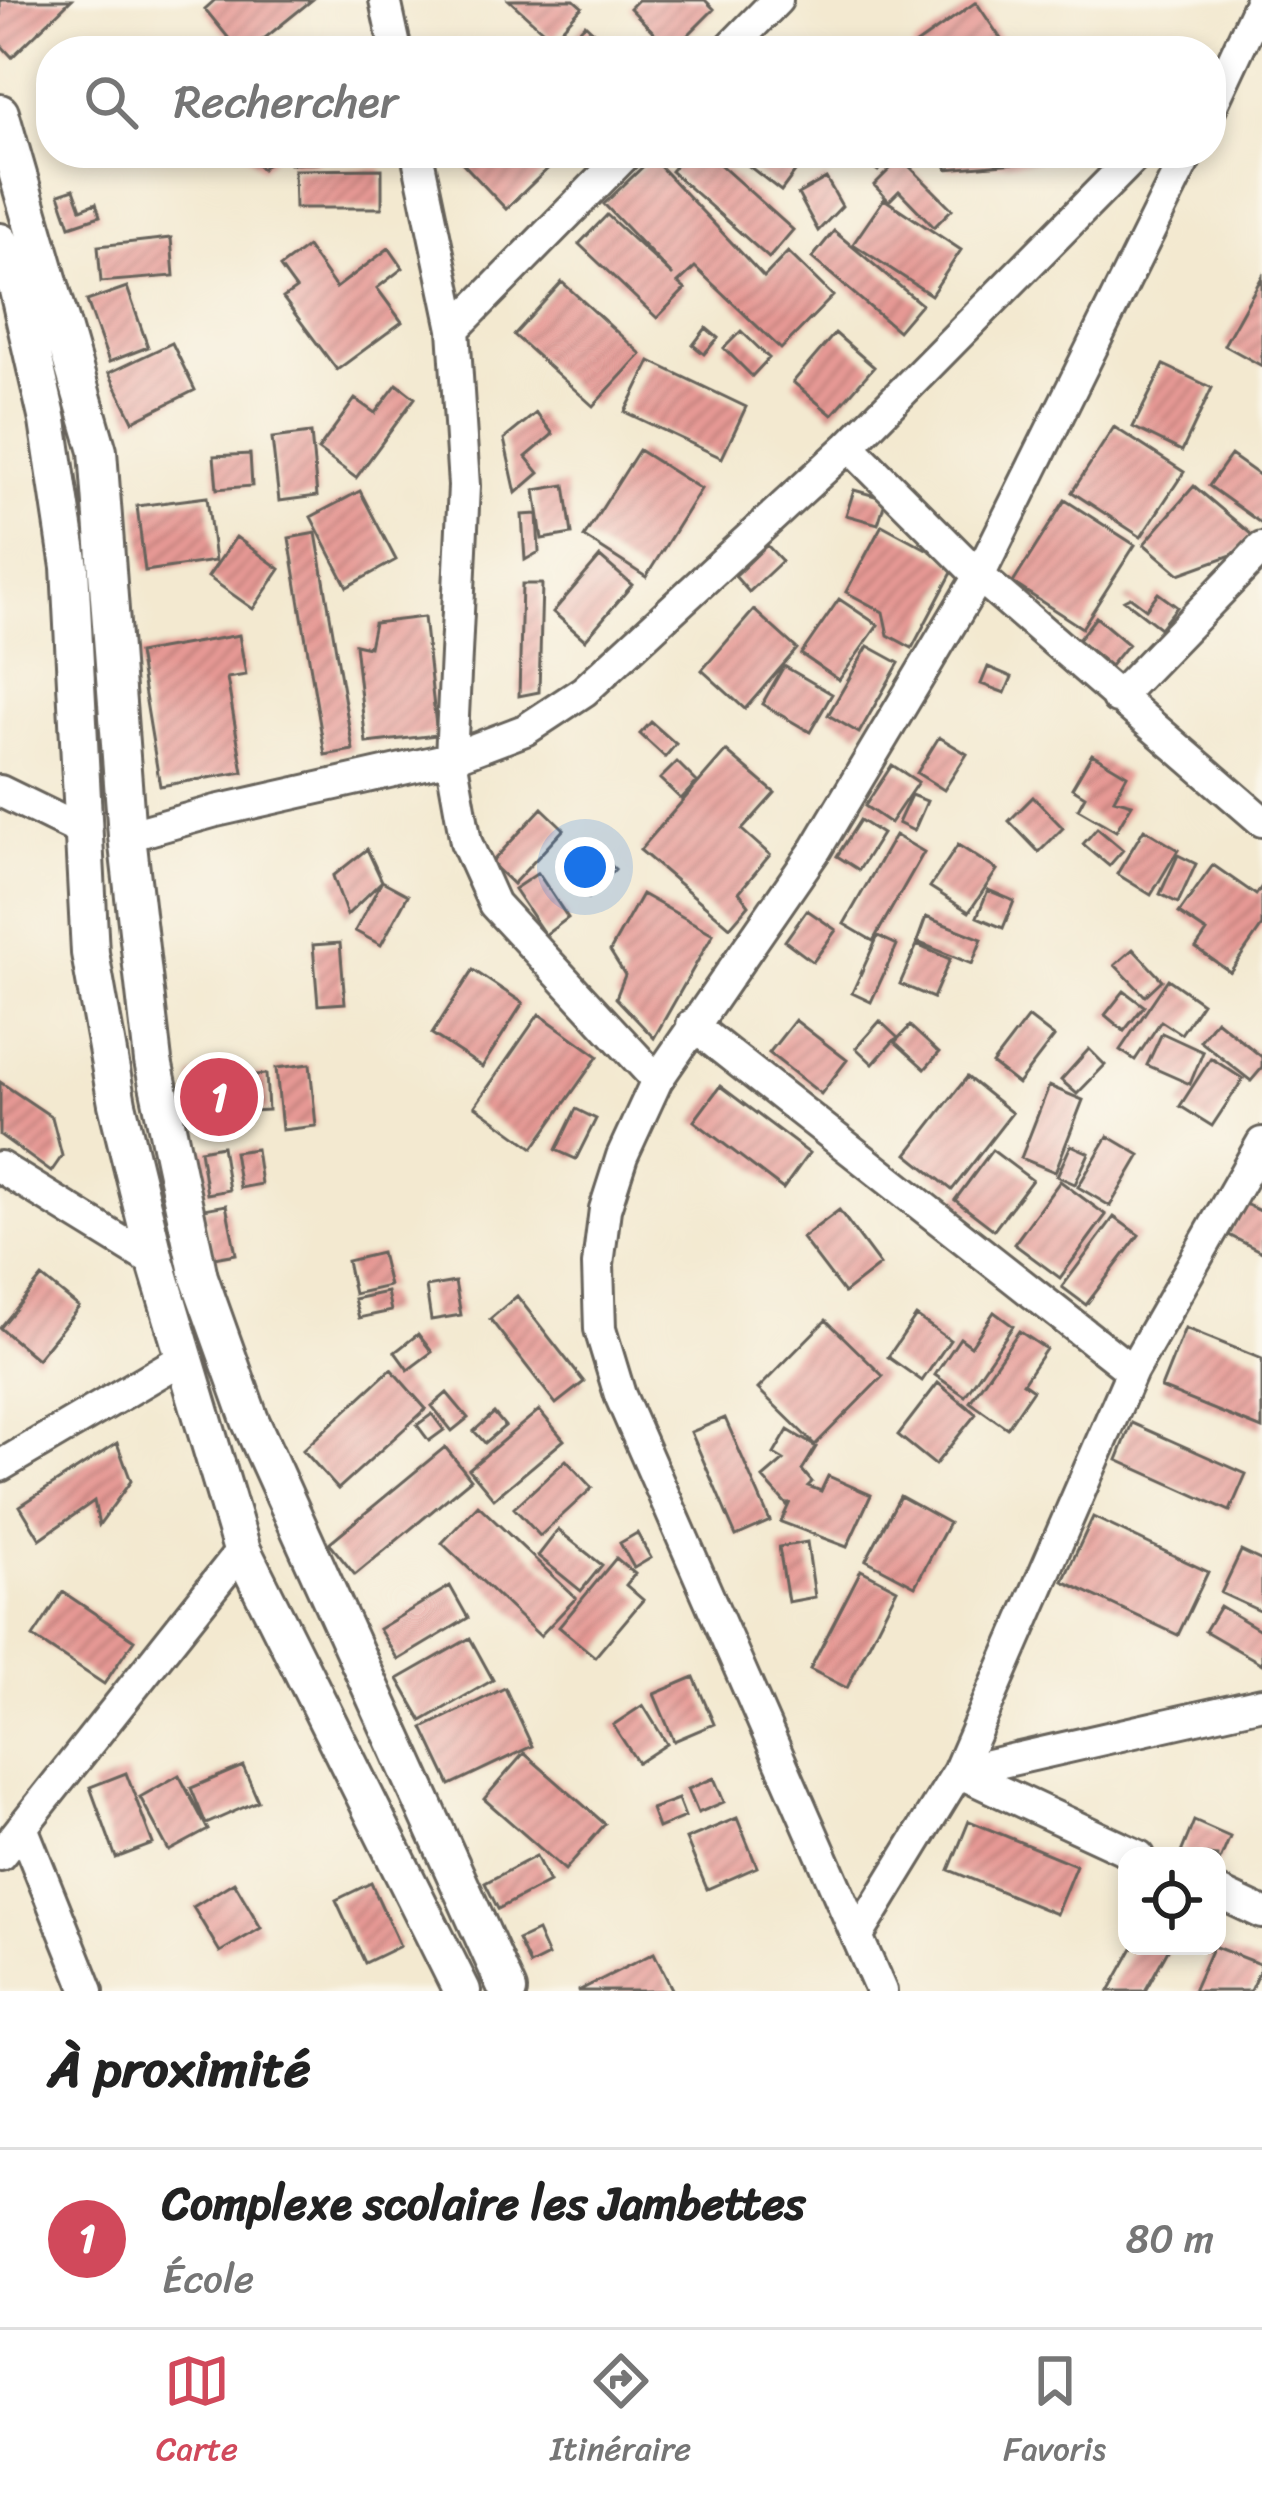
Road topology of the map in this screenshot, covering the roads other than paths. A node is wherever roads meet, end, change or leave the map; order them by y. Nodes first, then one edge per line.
1 (385, 0) edge
2 (777, 0) edge
3 (1261, 0) edge
4 (393, 36) edge
5 (742, 36) edge
6 (1240, 50) junction
7 (1226, 64) edge
8 (1226, 78) edge
9 (0, 113) edge
10 (420, 168) edge
11 (612, 168) edge
12 (1123, 168) edge
13 (1181, 168) edge
14 (0, 242) edge
15 (454, 329) junction
16 (849, 446) junction
17 (1262, 548) edge
18 (980, 576) junction
19 (1117, 698) junction
20 (451, 758) junction
21 (0, 791) edge
22 (1262, 821) edge
23 (82, 831) junction
24 (127, 836) junction
25 (692, 1025) junction
26 (656, 1080) junction
27 (1262, 1143) edge
28 (0, 1167) edge
29 (156, 1263) junction
30 (182, 1359) junction
31 (1132, 1371) junction
32 (0, 1466) edge
33 (242, 1550) junction
34 (1262, 1703) edge
35 (958, 1772) junction
36 (22, 1827) junction
37 (1120, 1847) edge
38 (0, 1855) edge
39 (1226, 1896) edge
40 (1262, 1913) edge
41 (857, 1936) junction
42 (88, 1991) edge
43 (461, 1991) edge
44 (508, 1991) edge
45 (881, 1991) edge

1 - 4 street
2 - 5 street
3 - 6 street
6 - 7 street
6 - 8 street
9 - 24 street
10 - 15 street
11 - 15 street
12 - 16 street
13 - 18 street
14 - 23 street
15 - 20 street
16 - 18 street
16 - 20 street
17 - 19 street
18 - 19 street
18 - 25 street
19 - 22 street
20 - 24 street
20 - 26 street
21 - 23 street
23 - 29 street
24 - 44 street
25 - 26 street
25 - 31 street
26 - 41 street
27 - 31 street
28 - 29 street
29 - 30 street
30 - 32 street
30 - 33 street
31 - 35 street
33 - 36 street
33 - 43 street
34 - 35 street
35 - 37 street
35 - 41 street
36 - 38 street
36 - 42 street
39 - 40 street
41 - 45 street

